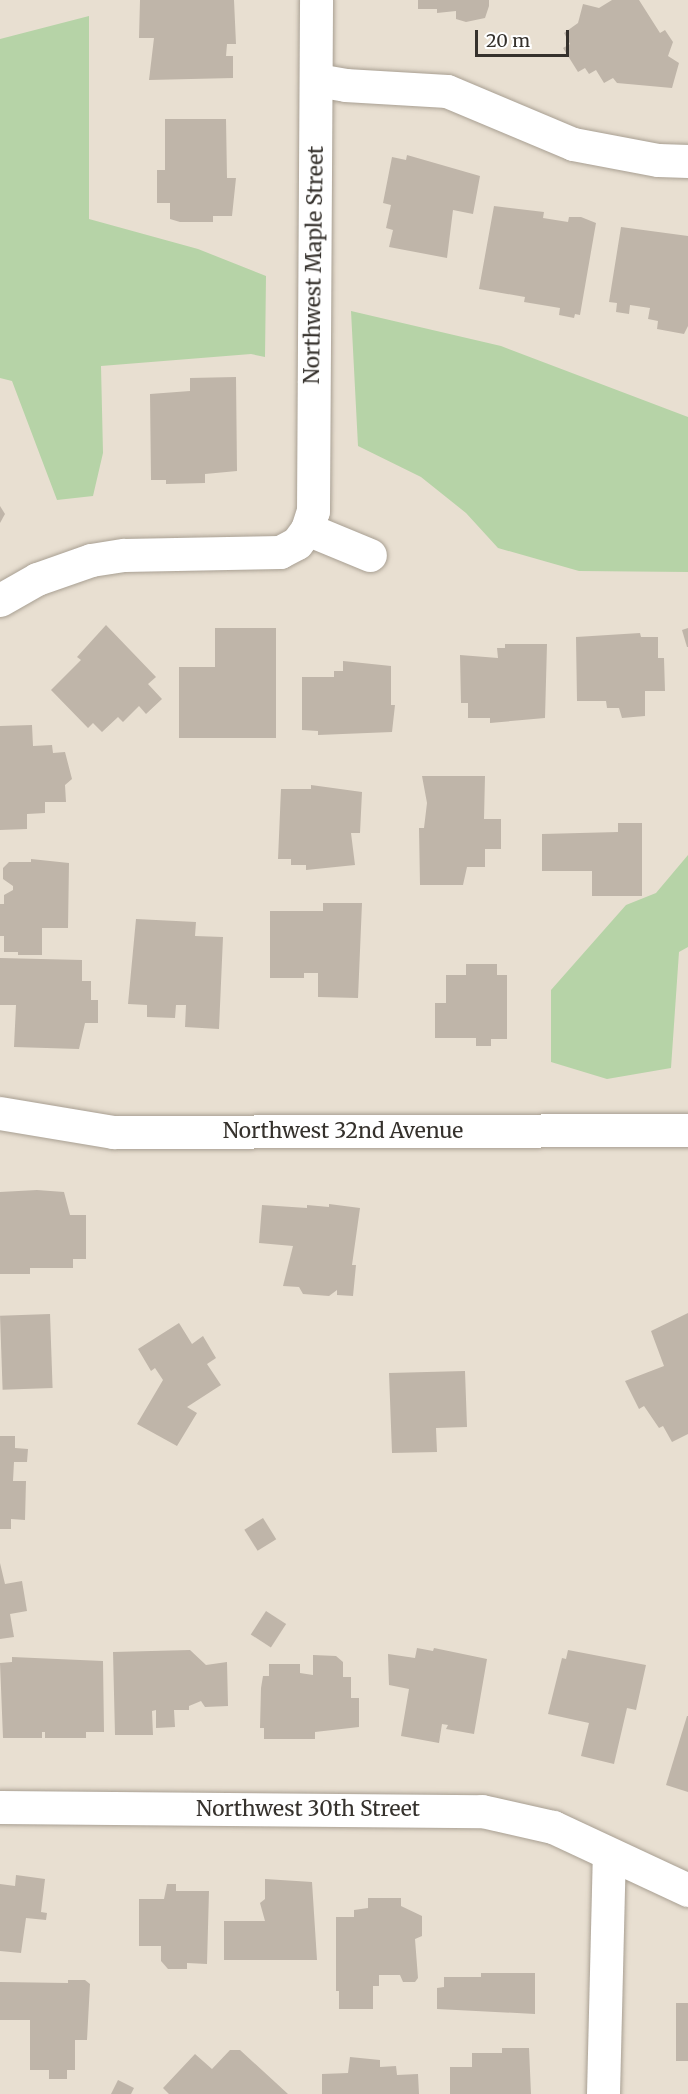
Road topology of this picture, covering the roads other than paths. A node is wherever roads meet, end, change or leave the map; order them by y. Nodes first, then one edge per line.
1 (316, 0) edge
2 (317, 80) junction
3 (688, 161) edge
4 (307, 529) junction
5 (370, 555) dead end
6 (0, 600) edge
7 (0, 1113) edge
8 (688, 1130) edge
9 (0, 1807) edge
10 (609, 1855) junction
11 (688, 1890) edge
12 (603, 2094) edge

1 - 2 street, Northwest Maple Street
2 - 3 street
2 - 4 street, Northwest Maple Street
4 - 5 street
4 - 6 street
7 - 8 street, Northwest 32nd Avenue
9 - 10 street, Northwest 30th Street
10 - 11 street, Northwest 30th Street
10 - 12 street

